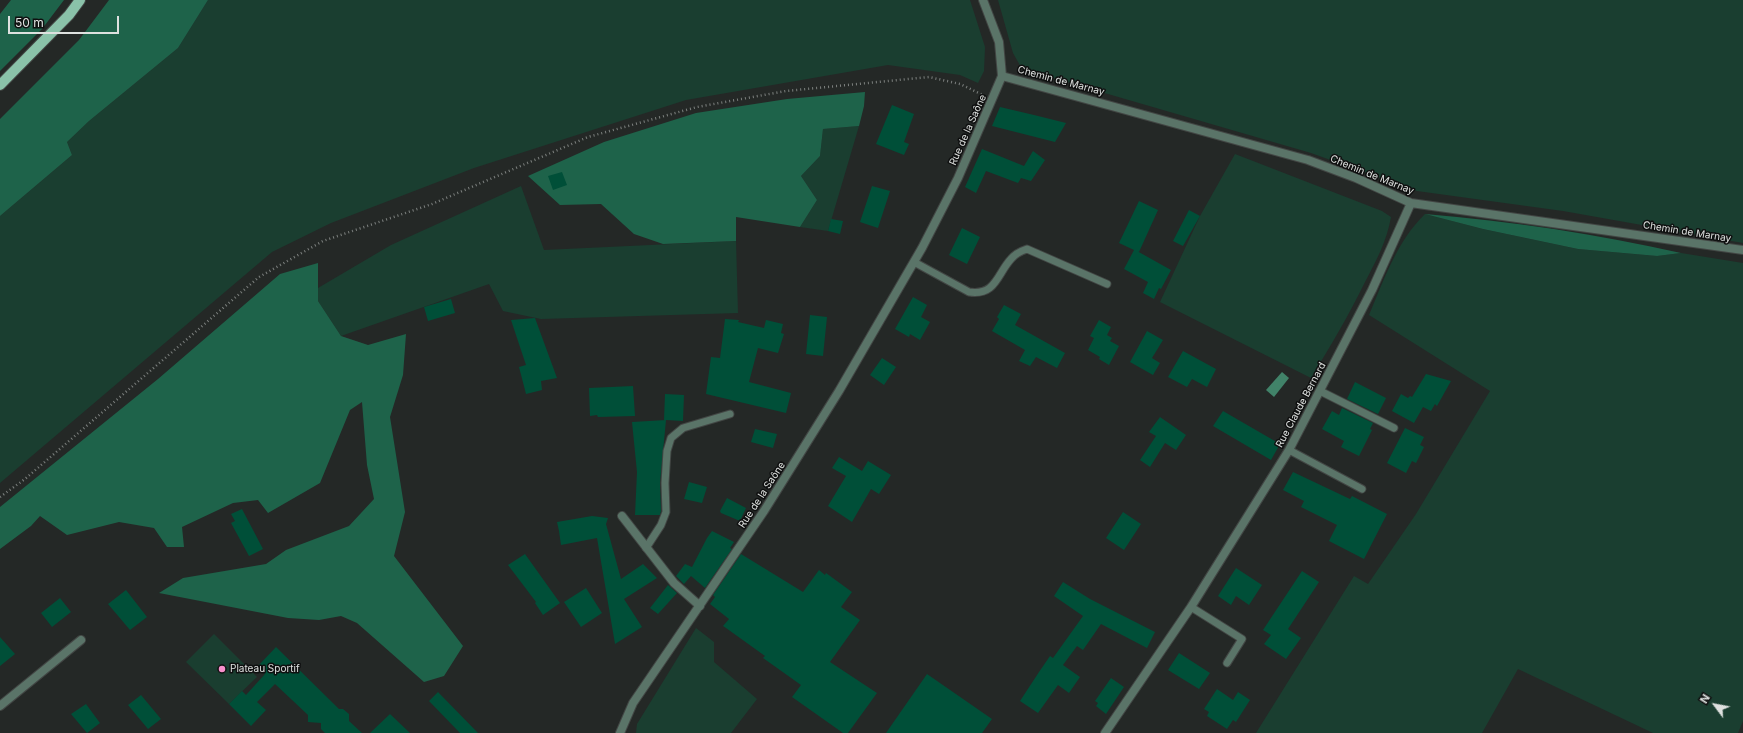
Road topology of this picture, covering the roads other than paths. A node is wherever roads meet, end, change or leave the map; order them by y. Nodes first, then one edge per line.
1 (80, 0) edge
2 (983, 0) edge
3 (1002, 76) junction
4 (0, 85) edge
5 (1411, 203) junction
6 (1743, 250) edge
7 (914, 262) junction
8 (1107, 284) dead end
9 (1320, 390) junction
10 (730, 414) dead end
11 (1394, 428) dead end
12 (1289, 450) junction
13 (1362, 489) dead end
14 (622, 516) dead end
15 (646, 548) junction
16 (700, 606) junction
17 (1191, 607) junction
18 (81, 640) dead end
19 (1227, 663) dead end
20 (0, 706) edge
21 (620, 733) edge
22 (1106, 733) edge

1 - 4 main road
2 - 3 street, Rue de la Saône
3 - 5 street, Chemin de Marnay
3 - 7 street, Rue de la Saône
5 - 6 street, Chemin de Marnay
5 - 9 street, Rue Claude Bernard
7 - 8 lane
7 - 16 street, Rue de la Saône
9 - 11 lane
9 - 12 street, Rue Claude Bernard
10 - 15 lane
12 - 13 lane
12 - 17 street, Rue Claude Bernard
14 - 15 street
15 - 16 street
16 - 21 street, Rue de la Saône
17 - 19 lane
17 - 22 street, Rue Claude Bernard
18 - 20 street

